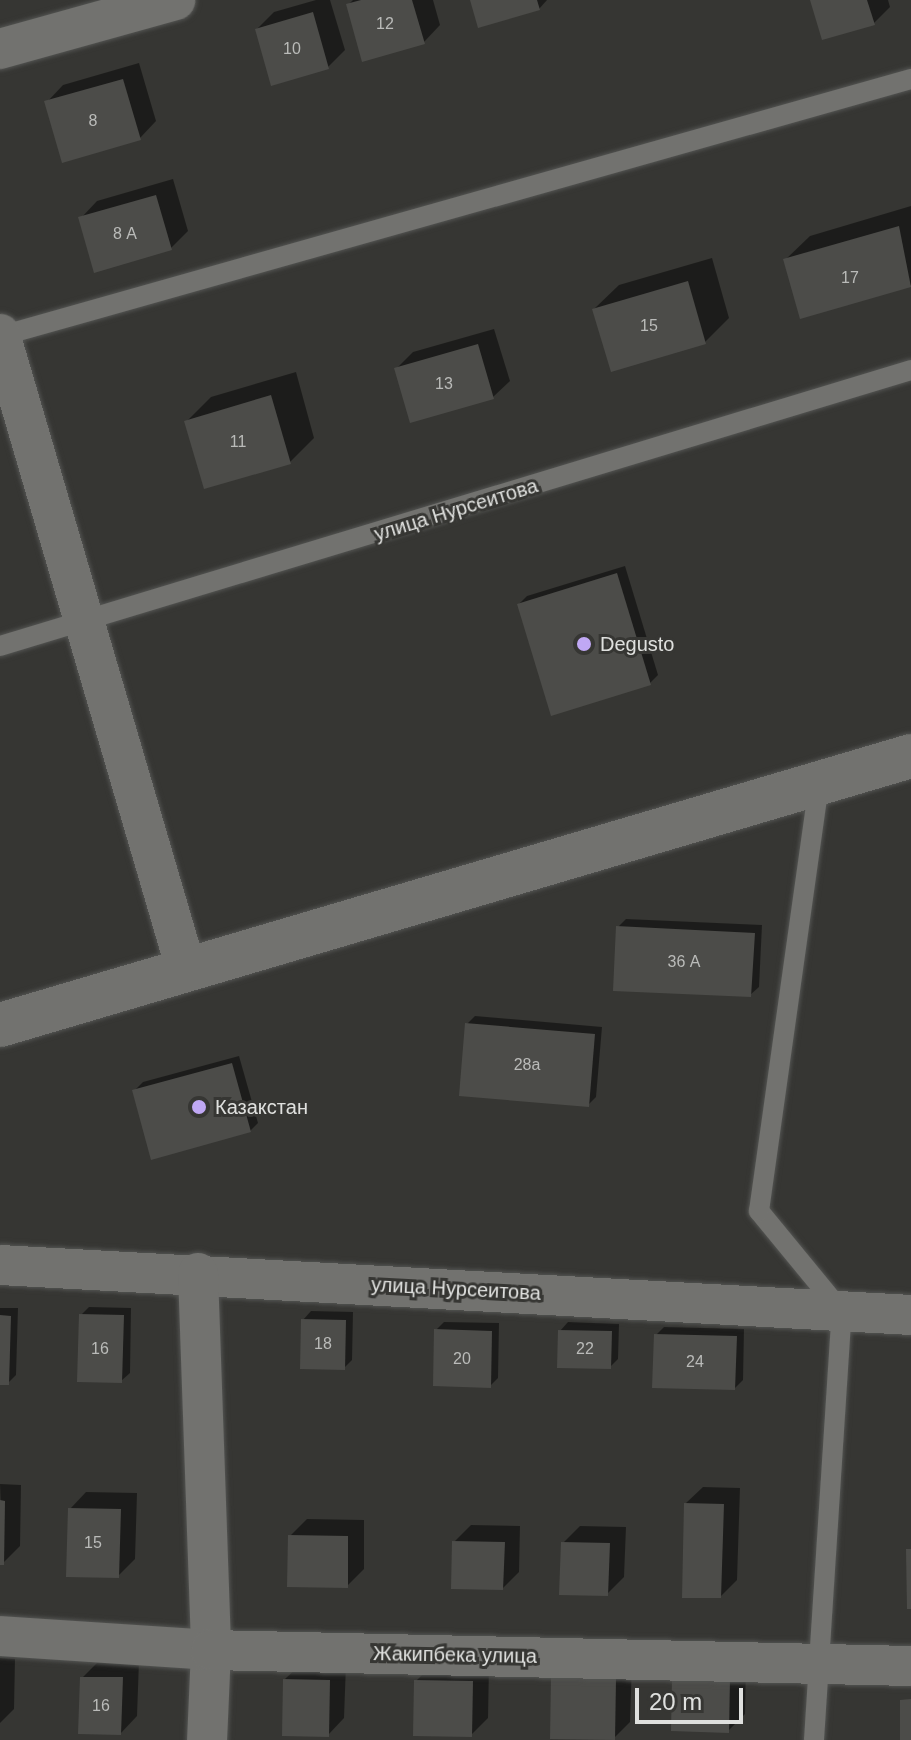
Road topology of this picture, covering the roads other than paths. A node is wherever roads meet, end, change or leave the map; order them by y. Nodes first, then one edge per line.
1 (175, 0) edge
2 (0, 49) edge
3 (911, 79) edge
4 (0, 335) edge
5 (911, 370) edge
6 (85, 624) junction
7 (0, 646) edge
8 (911, 756) edge
9 (819, 783) junction
10 (186, 969) junction
11 (0, 1025) edge
12 (0, 1265) edge
13 (198, 1273) junction
14 (842, 1312) junction
15 (911, 1315) edge
16 (0, 1636) edge
17 (211, 1650) junction
18 (818, 1664) junction
19 (911, 1666) edge
20 (207, 1740) edge
21 (814, 1740) edge

1 - 2 street
3 - 4 lane
4 - 6 street
5 - 6 lane, улица Нурсеитова
6 - 7 lane, улица Нурсеитова
6 - 10 street
8 - 9 main road
9 - 10 main road
9 - 14 lane
10 - 11 main road
12 - 13 street, улица Нурсеитова
13 - 14 street, улица Нурсеитова
13 - 17 street
14 - 15 street, улица Нурсеитова
14 - 18 lane
16 - 17 street, Жакипбека улица
17 - 18 street, Жакипбека улица
17 - 20 street
18 - 19 street, Жакипбека улица
18 - 21 lane

